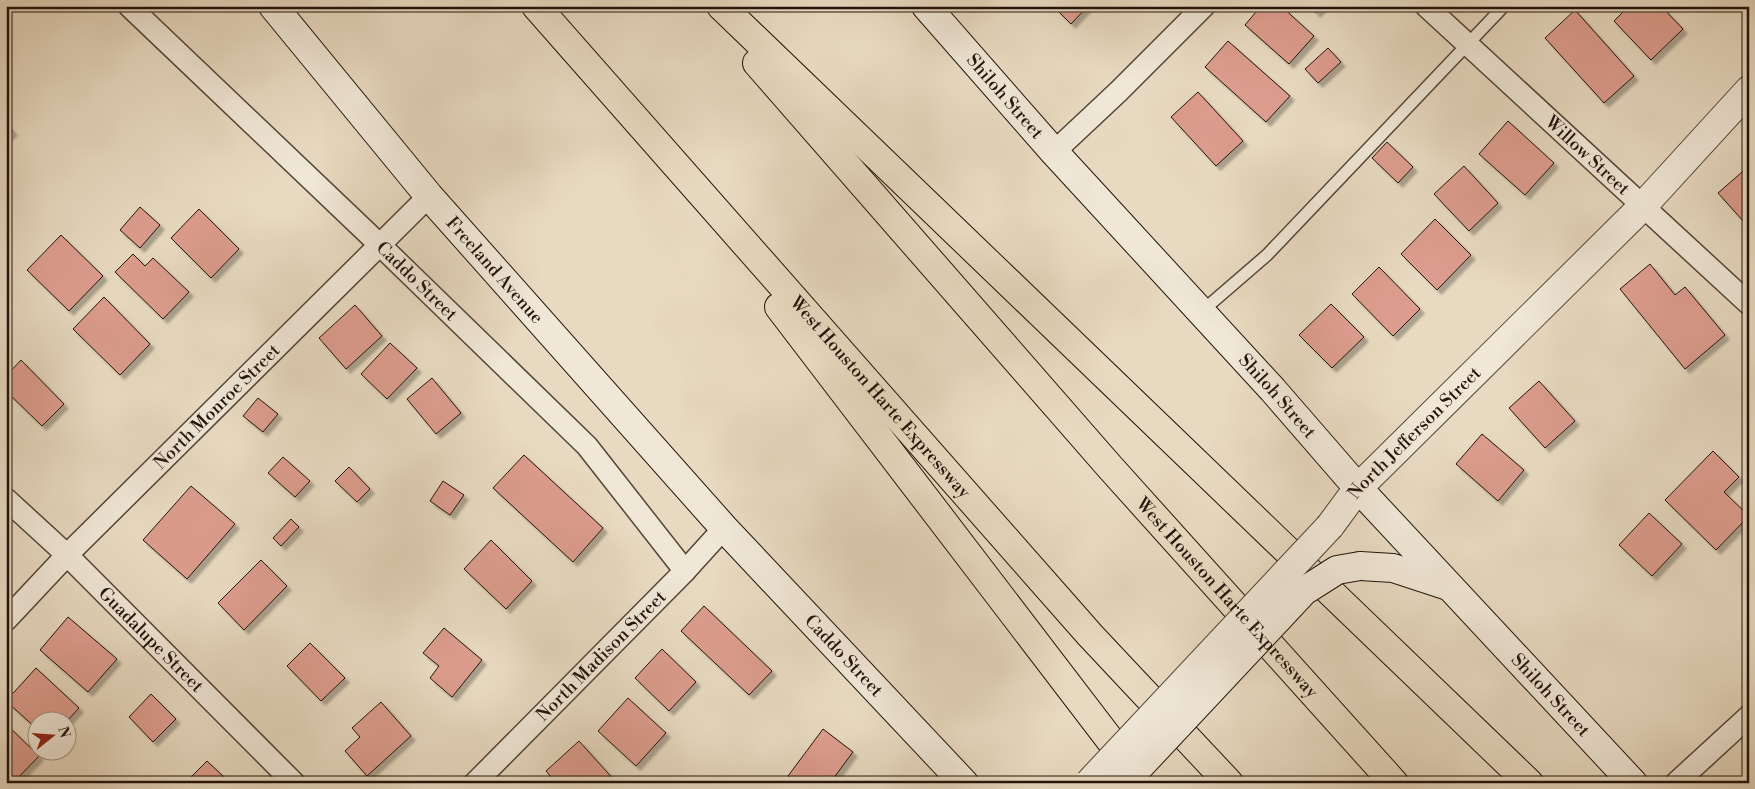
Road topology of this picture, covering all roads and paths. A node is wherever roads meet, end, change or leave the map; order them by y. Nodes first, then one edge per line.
1 (129, 6) edge
2 (273, 6) edge
3 (536, 6) edge
4 (707, 6) edge
5 (721, 6) edge
6 (926, 6) edge
7 (1204, 6) edge
8 (1426, 6) edge
9 (1504, 6) edge
10 (1468, 45) junction
11 (1749, 90) edge
12 (631, 114) junction
13 (1054, 152) junction
14 (429, 196) junction
15 (1642, 207) junction
16 (381, 246) junction
17 (1749, 304) edge
18 (1201, 312) junction
19 (1358, 488) junction
20 (6, 499) edge
21 (724, 528) junction
22 (67, 555) junction
23 (685, 571) junction
24 (1449, 587) junction
25 (6, 620) edge
26 (1749, 716) edge
27 (294, 783) edge
28 (476, 783) edge
29 (964, 783) edge
30 (1089, 783) edge
31 (1124, 783) edge
32 (1143, 783) edge
33 (1229, 783) edge
34 (1394, 783) edge
35 (1529, 783) edge
36 (1633, 783) edge
37 (1676, 783) edge

1 - 16 street, Caddo Street
2 - 14 main road, Freeland Avenue
3 - 12 highway, West Houston Harte Expressway
4 - 34 highway, West Houston Harte Expressway
5 - 35 highway
6 - 13 main road, Shiloh Street
7 - 13 street
8 - 10 street, Willow Street
9 - 10 lane
10 - 15 street, Willow Street
10 - 18 lane
11 - 15 main road, North Jefferson Street
12 - 32 highway
12 - 33 highway, West Houston Harte Expressway
13 - 18 main road, Shiloh Street
14 - 16 street, North Monroe Street
14 - 21 main road, Freeland Avenue
15 - 17 street, Willow Street
15 - 19 main road, North Jefferson Street
16 - 22 street, North Monroe Street
16 - 23 street, Caddo Street
18 - 19 main road, Shiloh Street
19 - 24 main road, Shiloh Street
19 - 30 main road, North Jefferson Street, bridge
20 - 22 street, Guadalupe Street
21 - 23 street, North Madison Street
21 - 29 main road, Caddo Street
22 - 25 street, North Monroe Street
22 - 27 street, Guadalupe Street
23 - 28 street, North Madison Street
24 - 31 main road, bridge
24 - 36 main road, Shiloh Street
26 - 37 street

